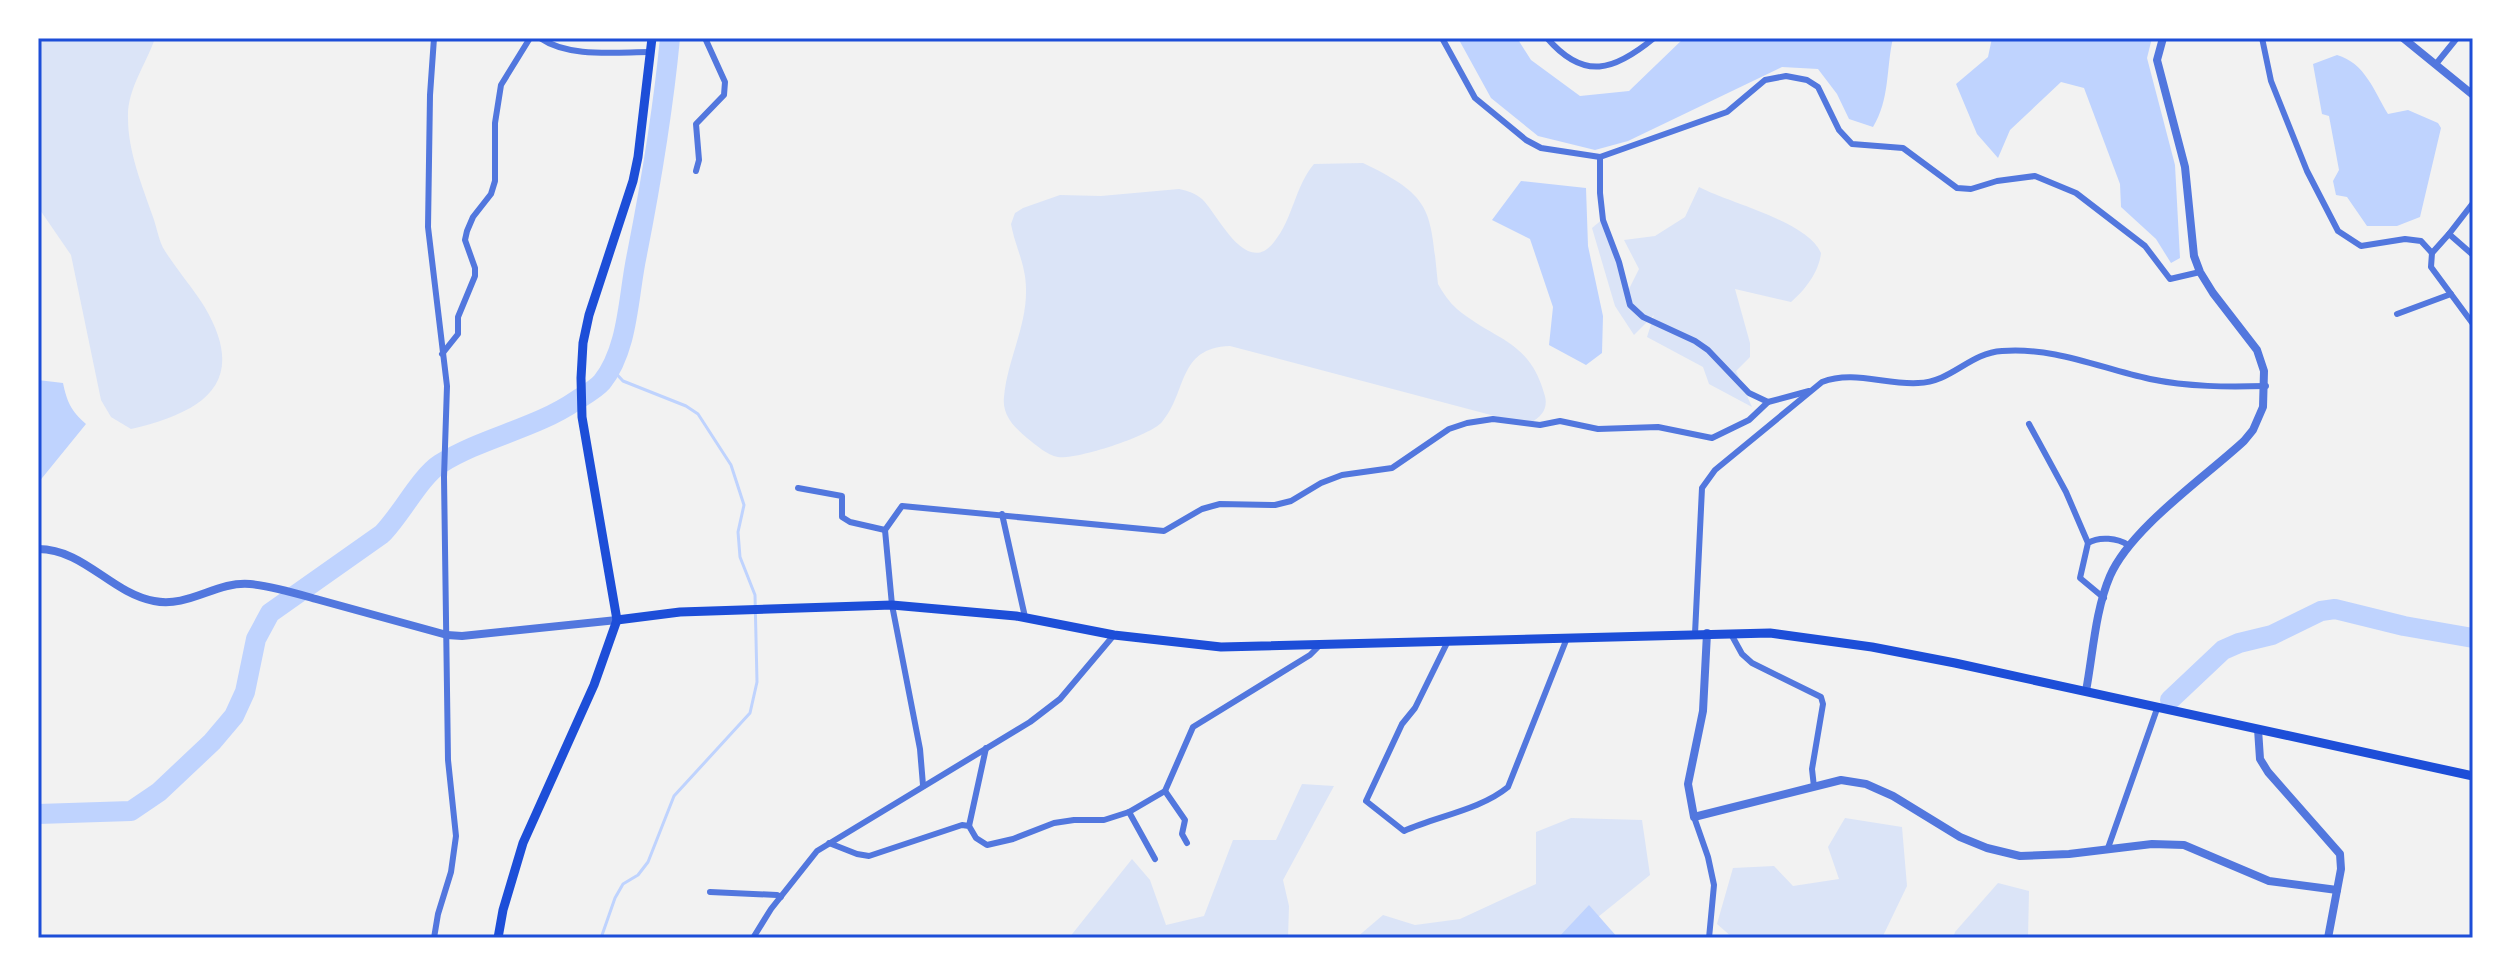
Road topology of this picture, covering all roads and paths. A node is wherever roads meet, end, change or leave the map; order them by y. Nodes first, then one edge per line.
1 (434, 38) edge
2 (530, 38) edge
3 (540, 38) edge
4 (652, 38) edge
5 (705, 38) edge
6 (1442, 38) edge
7 (1547, 38) edge
8 (1654, 38) edge
9 (2163, 38) edge
10 (2262, 38) edge
11 (2403, 38) edge
12 (2457, 38) edge
13 (650, 52) junction
14 (2436, 64) junction
15 (2473, 95) edge
16 (1600, 157) junction
17 (696, 171) dead end
18 (2473, 203) edge
19 (2449, 234) junction
20 (2432, 253) junction
21 (2473, 255) edge
22 (2200, 272) junction
23 (2451, 294) junction
24 (2397, 314) dead end
25 (2473, 324) edge
26 (442, 354) junction
27 (2266, 386) junction
28 (1809, 391) junction
29 (1768, 402) junction
30 (2029, 424) dead end
31 (798, 488) dead end
32 (1002, 514) junction
33 (885, 530) junction
34 (2088, 543) junction
35 (2128, 545) junction
36 (38, 549) edge
37 (2104, 598) junction
38 (892, 605) junction
39 (1025, 617) junction
40 (617, 620) junction
41 (1707, 633) junction
42 (1730, 633) junction
43 (1695, 634) junction
44 (447, 635) junction
45 (1114, 635) junction
46 (1567, 638) junction
47 (1448, 641) junction
48 (1318, 647) junction
49 (2086, 691) junction
50 (2158, 706) junction
51 (2258, 729) junction
52 (986, 748) junction
53 (2473, 776) edge
54 (923, 785) junction
55 (1814, 787) junction
56 (1165, 791) junction
57 (1129, 812) junction
58 (1694, 817) junction
59 (969, 826) junction
60 (829, 843) junction
61 (1187, 843) dead end
62 (2108, 848) junction
63 (1155, 859) dead end
64 (2337, 890) junction
65 (710, 892) dead end
66 (781, 897) junction
67 (434, 938) edge
68 (498, 938) edge
69 (753, 938) edge
70 (1709, 938) edge
71 (2328, 938) edge

1 - 26 street
2 - 26 street
3 - 13 street
4 - 13 main road
5 - 17 street
6 - 16 street
7 - 8 street
9 - 22 street
10 - 20 street
11 - 14 street
12 - 14 street
13 - 40 main road
14 - 15 street
16 - 22 street
16 - 29 street
18 - 19 street
19 - 20 street
19 - 21 street
20 - 23 street
22 - 27 street
23 - 24 street
23 - 25 street
26 - 44 street
27 - 28 street
27 - 35 street
28 - 29 street
28 - 43 street
29 - 32 street
30 - 34 street
31 - 33 street
32 - 33 street
32 - 39 street
33 - 38 street
34 - 35 street
34 - 37 street
35 - 37 street
36 - 44 street
37 - 49 street
38 - 39 main road
38 - 40 main road
38 - 54 street
39 - 45 main road
40 - 44 street
40 - 68 main road
41 - 42 main road
41 - 43 main road
41 - 58 street
42 - 49 main road
42 - 55 street
43 - 46 main road
44 - 67 street
45 - 48 main road
45 - 52 street
46 - 47 main road
46 - 47 street
47 - 48 main road
48 - 56 street
49 - 50 main road
50 - 51 main road
50 - 62 street
51 - 53 main road
51 - 64 street
52 - 54 street
52 - 59 street
54 - 60 street
55 - 58 street
55 - 62 street
56 - 57 street
56 - 61 street
57 - 59 street
57 - 63 street
58 - 70 street
59 - 60 street
60 - 66 street
62 - 64 street
64 - 71 street
65 - 66 street
66 - 69 street

